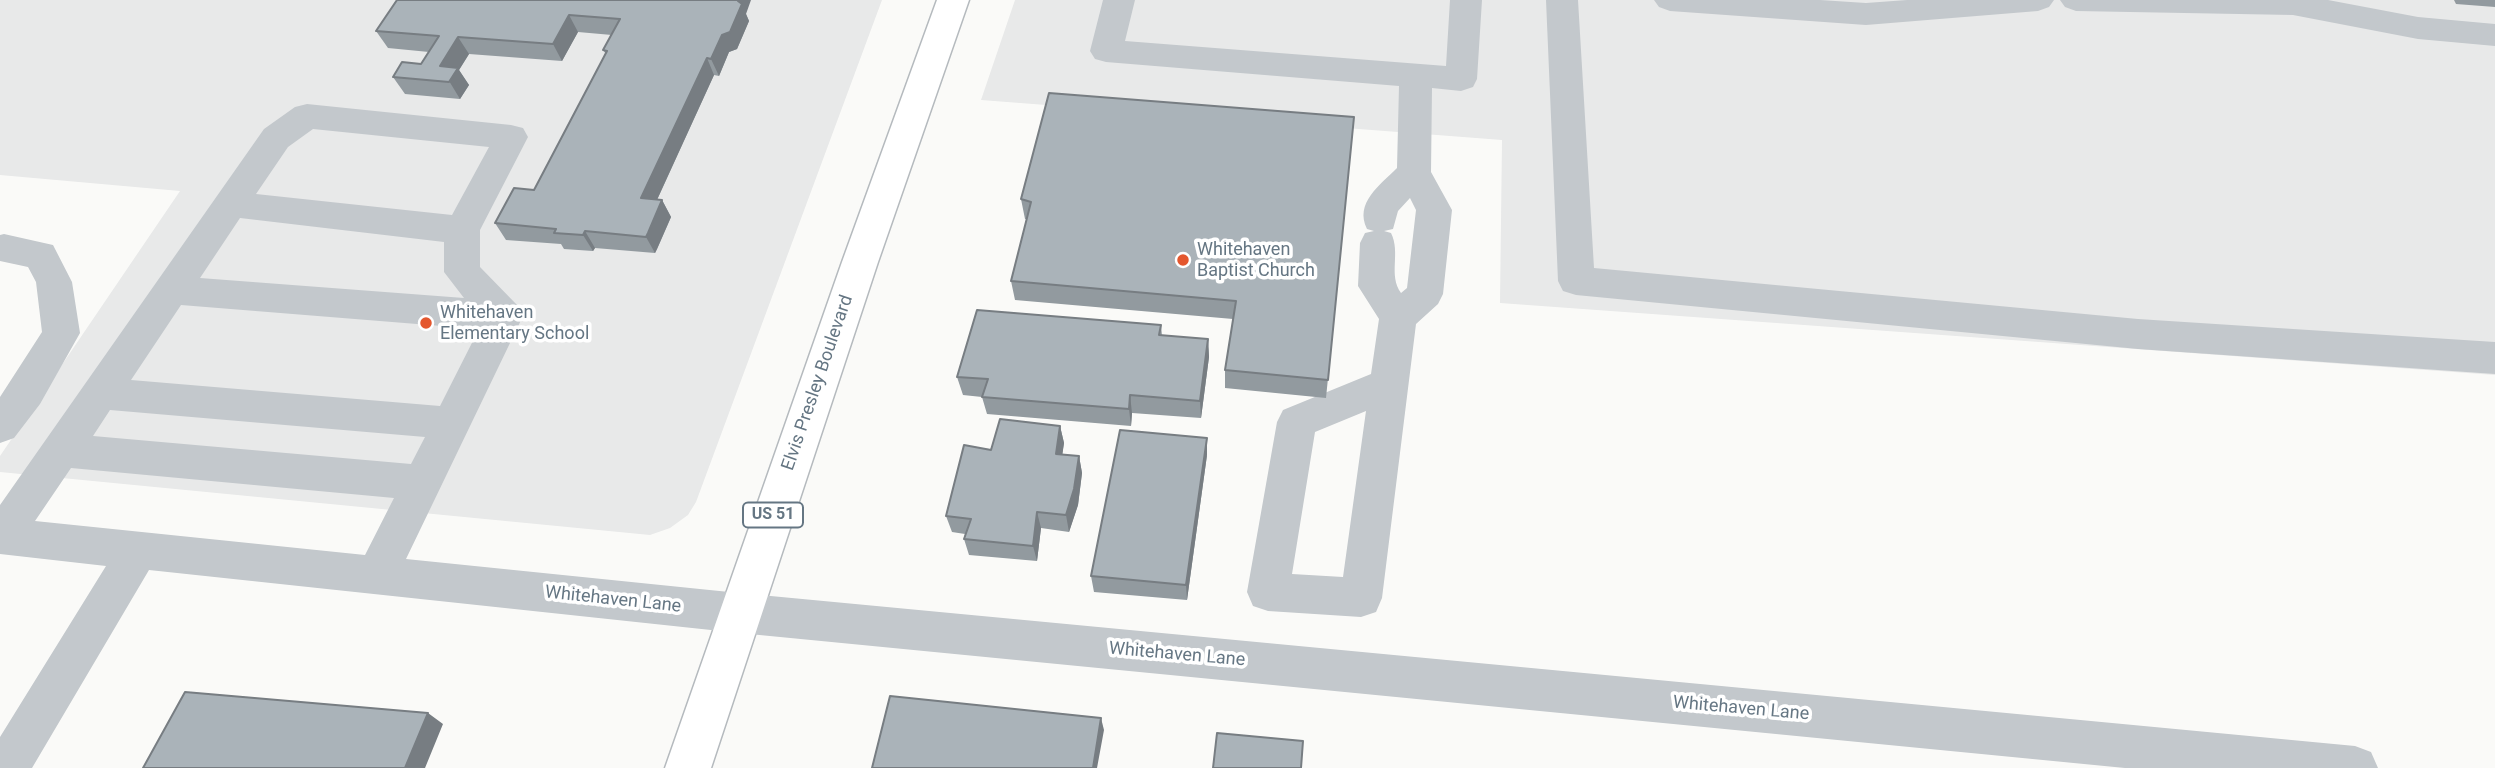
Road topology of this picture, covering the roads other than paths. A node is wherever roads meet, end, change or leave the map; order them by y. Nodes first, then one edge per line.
1 (953, 0) edge
2 (1119, 0) edge
3 (1466, 0) edge
4 (1562, 0) edge
5 (1670, 0) edge
6 (2038, 0) edge
7 (2076, 0) edge
8 (2495, 36) edge
9 (1416, 76) junction
10 (1414, 172) junction
11 (230, 204) junction
12 (463, 230) junction
13 (4, 248) dead end
14 (170, 290) junction
15 (504, 316) junction
16 (1398, 317) junction
17 (2495, 358) edge
18 (1389, 384) junction
19 (100, 393) junction
20 (451, 424) junction
21 (0, 426) edge
22 (61, 450) junction
23 (419, 487) junction
24 (1, 536) edge
25 (138, 550) junction
26 (377, 575) junction
27 (739, 613) junction
28 (7, 768) edge
29 (688, 768) edge
30 (2355, 768) edge

1 - 27 main road, Elvis Presley Boulevard / US 51
2 - 9 street
3 - 9 street
4 - 17 street
5 - 6 street
7 - 8 street
9 - 10 street
10 - 16 street
10 - 16 street
11 - 12 street
11 - 12 street
11 - 14 street
12 - 15 street
13 - 21 street
14 - 15 street
14 - 19 street
15 - 20 street
16 - 18 street
18 - 18 street
19 - 20 street
19 - 22 street
20 - 23 street
22 - 23 street
22 - 24 street
23 - 26 street
24 - 25 street, Whitehaven Lane
25 - 26 street, Whitehaven Lane
25 - 28 street
26 - 27 street, Whitehaven Lane
27 - 29 main road, Elvis Presley Boulevard / US 51
27 - 30 street, Whitehaven Lane

